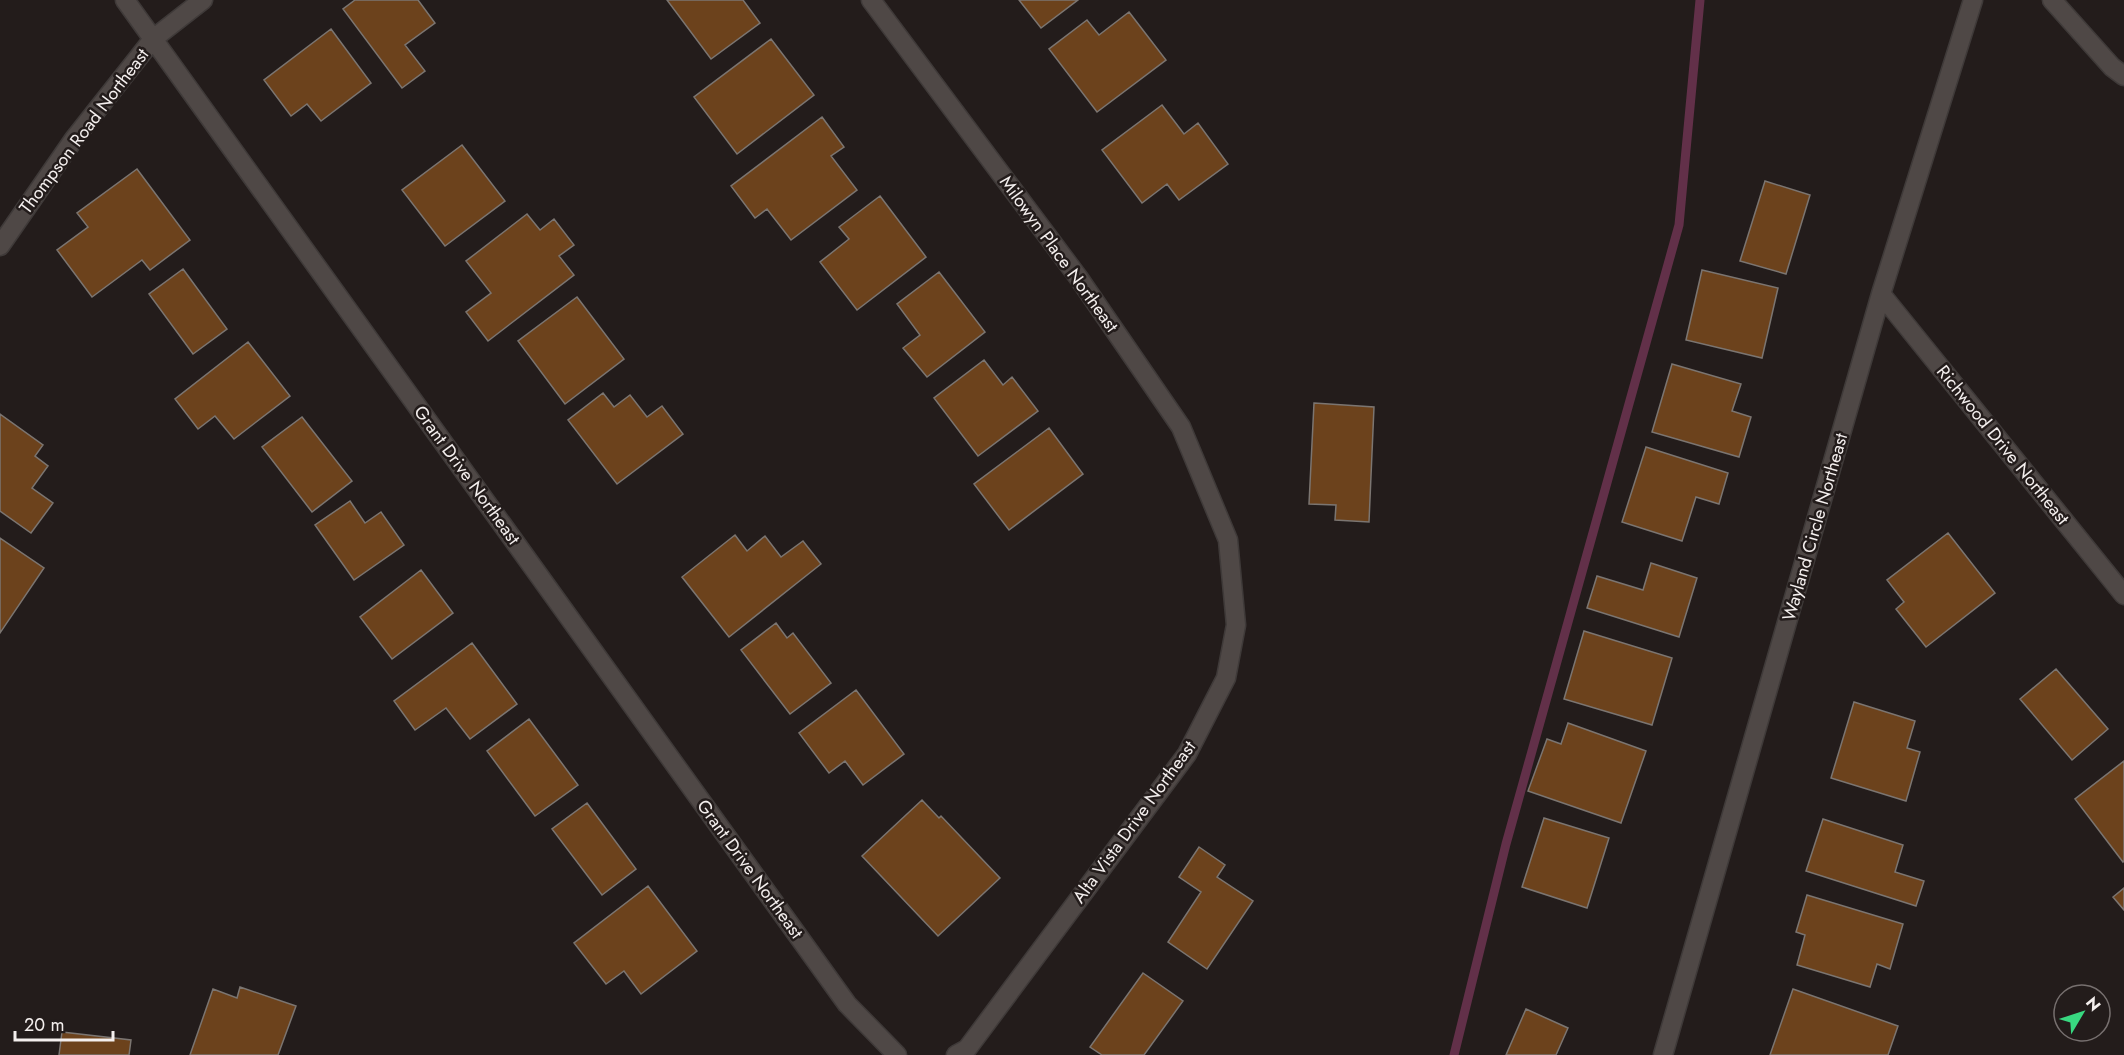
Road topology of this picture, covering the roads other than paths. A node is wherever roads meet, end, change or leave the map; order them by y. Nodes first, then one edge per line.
1 (125, 0) edge
2 (203, 0) edge
3 (871, 0) edge
4 (1973, 0) edge
5 (2052, 0) edge
6 (153, 39) junction
7 (2124, 76) edge
8 (0, 246) edge
9 (1881, 294) junction
10 (1221, 523) joint
11 (2124, 595) edge
12 (897, 1055) edge
13 (956, 1055) edge
14 (1663, 1055) edge

1 - 6 street, Grant Drive Northeast
2 - 6 street, Thompson Road Northeast
3 - 10 street, Milowyn Place Northeast
4 - 9 street, Wayland Circle Northeast
5 - 7 street
6 - 8 street, Thompson Road Northeast
6 - 12 street, Grant Drive Northeast
9 - 11 street, Richwood Drive Northeast
9 - 14 street, Wayland Circle Northeast
10 - 13 street, Alta Vista Drive Northeast

